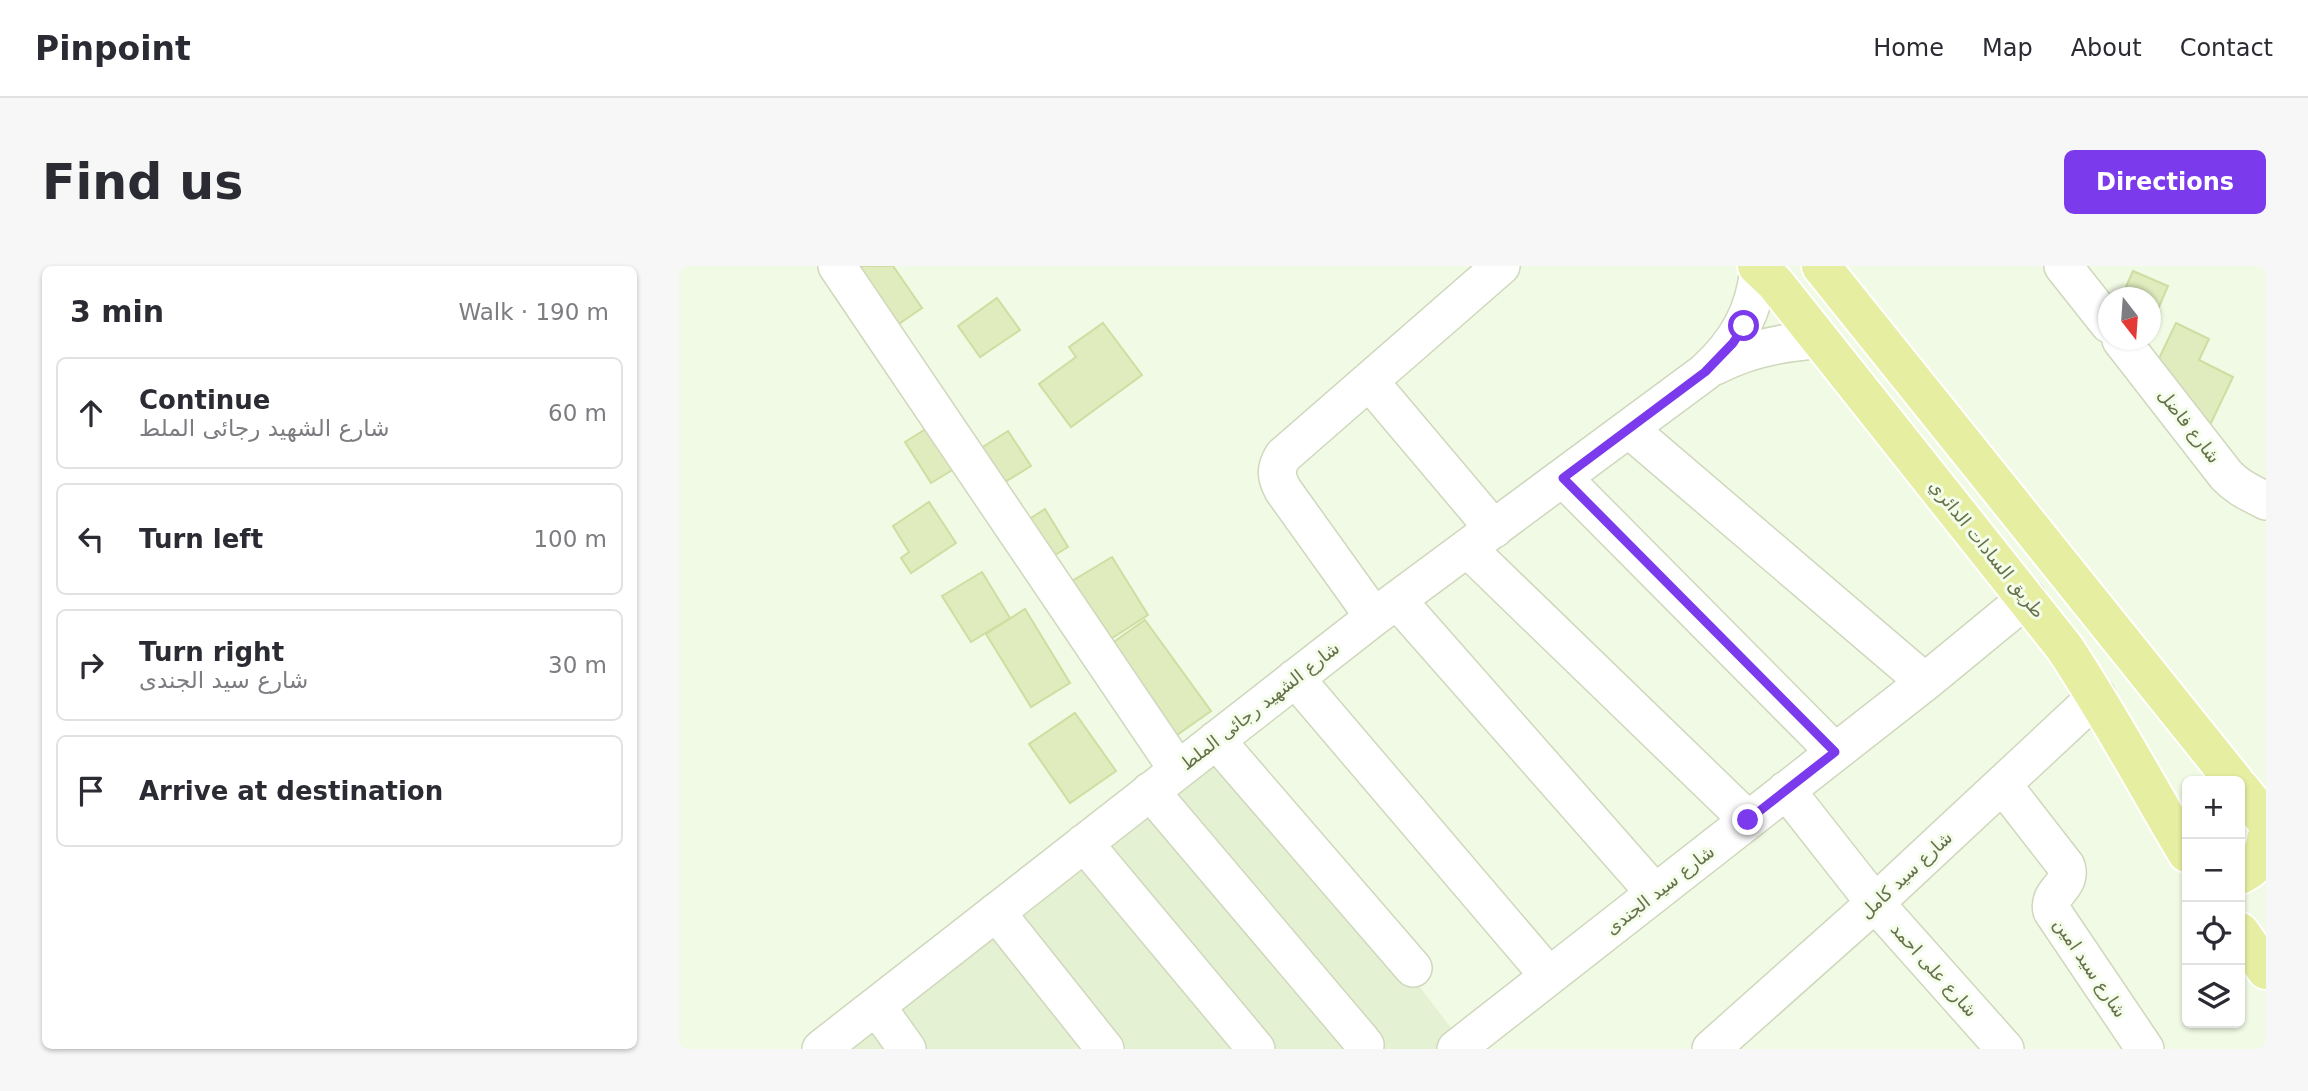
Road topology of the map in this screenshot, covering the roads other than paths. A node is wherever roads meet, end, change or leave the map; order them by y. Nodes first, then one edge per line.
1 (837, 266) edge
2 (1501, 266) edge
3 (1821, 266) edge
4 (2063, 266) edge
5 (1758, 267) edge
6 (2098, 310) edge
7 (1818, 340) junction
8 (2129, 350) edge
9 (1705, 372) junction
10 (1369, 381) junction
11 (1629, 429) junction
12 (1563, 478) junction
13 (2266, 501) edge
14 (1481, 539) junction
15 (2027, 598) junction
16 (1386, 609) junction
17 (1295, 678) junction
18 (1924, 682) junction
19 (2097, 696) junction
20 (1216, 740) junction
21 (1835, 752) junction
22 (2230, 776) edge
23 (1164, 780) junction
24 (2003, 785) junction
25 (1786, 790) junction
26 (2260, 819) edge
27 (1748, 820) junction
28 (1084, 843) junction
29 (2182, 845) edge
30 (2245, 872) edge
31 (1655, 893) junction
32 (1875, 903) junction
33 (996, 912) junction
34 (2245, 939) edge
35 (1413, 968) dead end
36 (2266, 970) edge
37 (1549, 976) junction
38 (877, 1007) junction
39 (823, 1048) edge
40 (907, 1049) edge
41 (1105, 1049) edge
42 (1256, 1049) edge
43 (1364, 1049) edge
44 (1456, 1049) edge
45 (1711, 1049) edge
46 (2005, 1049) edge
47 (2145, 1049) edge

1 - 23 street
2 - 10 street
3 - 22 highway
4 - 6 street
5 - 7 highway, طريق السادات الدائري
5 - 9 street, شارع الشهيد رجائى الملط
7 - 9 street, شارع الشهيد رجائى الملط
7 - 15 highway, طريق السادات الدائري
8 - 13 street, شارع فاضل
9 - 11 street, شارع الشهيد رجائى الملط
10 - 14 street
10 - 16 street
11 - 12 street, شارع الشهيد رجائى الملط
11 - 18 street
12 - 14 street, شارع الشهيد رجائى الملط
12 - 21 street
14 - 16 street, شارع الشهيد رجائى الملط
14 - 27 street
15 - 18 street, شارع سيد الجندى
15 - 19 highway, طريق السادات الدائري
16 - 17 street, شارع الشهيد رجائى الملط
16 - 31 street
17 - 20 street, شارع الشهيد رجائى الملط
17 - 37 street
18 - 21 street, شارع سيد الجندى
19 - 24 street, شارع سيد كامل
19 - 29 highway, طريق السادات الدائري
20 - 23 street, شارع الشهيد رجائى الملط
20 - 35 street
21 - 25 street, شارع سيد الجندى
23 - 28 street, شارع الشهيد رجائى الملط
23 - 43 street
24 - 32 street, شارع سيد كامل
24 - 47 street, شارع سيد امين
25 - 27 street, شارع سيد الجندى
25 - 32 street, شارع على احمد
26 - 30 highway
27 - 31 street, شارع سيد الجندى
28 - 33 street, شارع الشهيد رجائى الملط
28 - 42 street
31 - 37 street, شارع سيد الجندى
32 - 45 street, شارع سيد كامل
32 - 46 street, شارع على احمد
33 - 38 street, شارع الشهيد رجائى الملط
33 - 41 street
34 - 36 highway
37 - 44 street, شارع سيد الجندى
38 - 39 street, شارع الشهيد رجائى الملط
38 - 40 street

